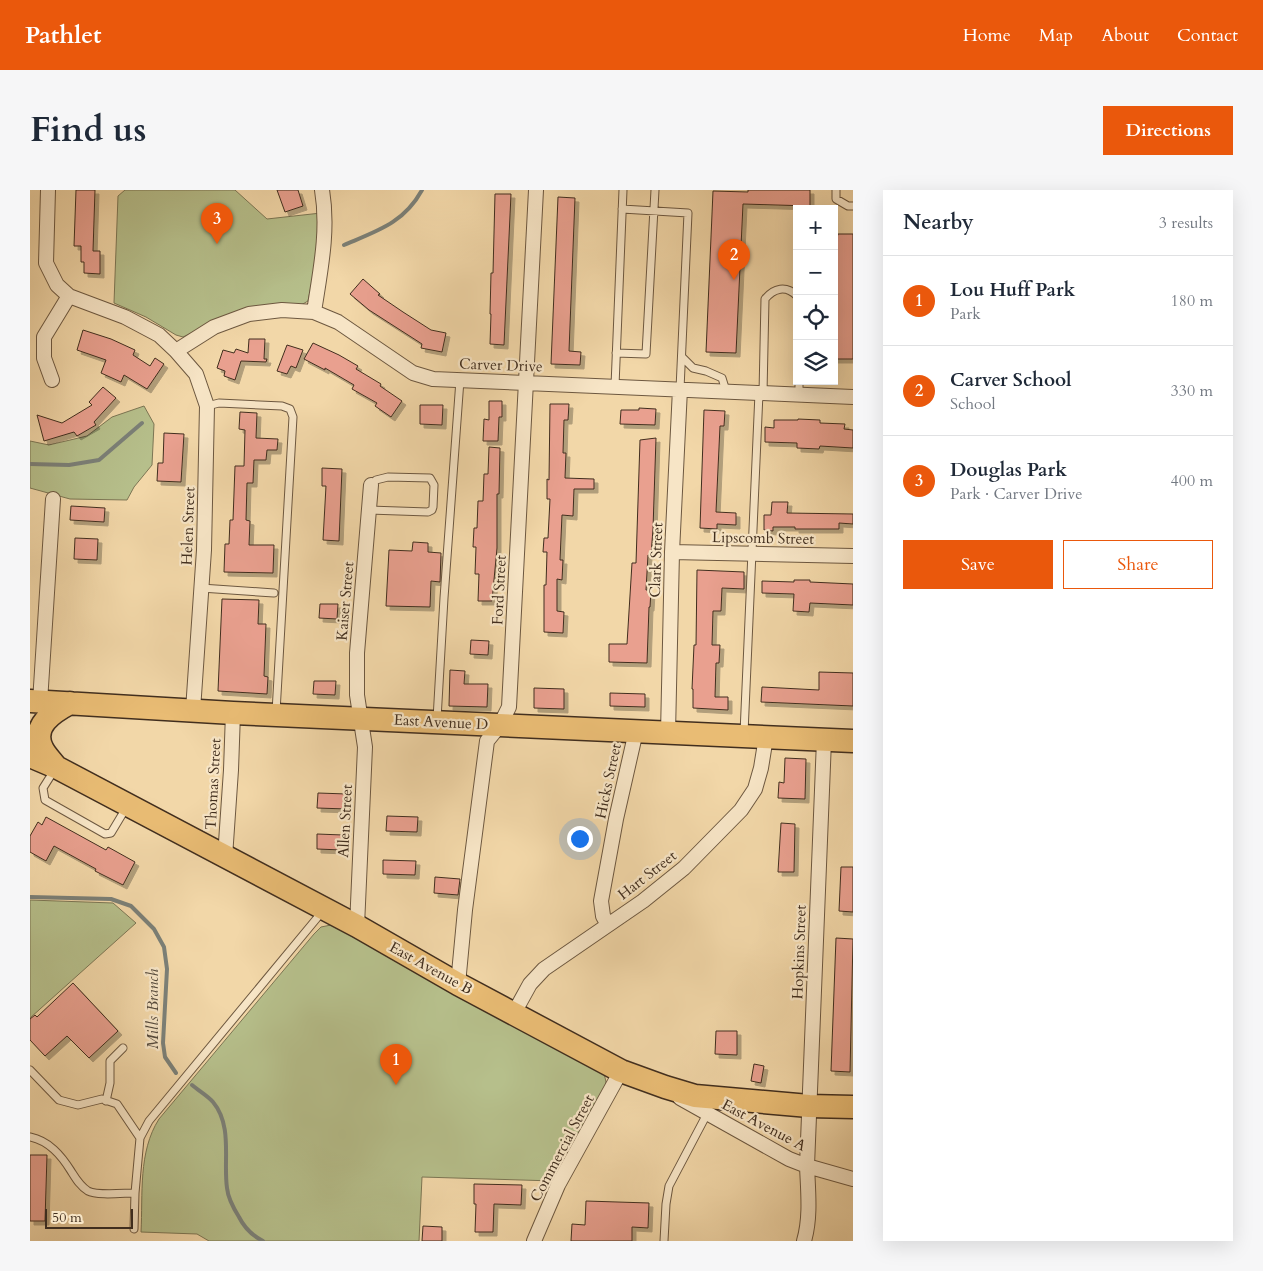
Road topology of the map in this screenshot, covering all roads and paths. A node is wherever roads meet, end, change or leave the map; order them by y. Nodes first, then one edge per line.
1 (48, 190) edge
2 (322, 190) edge
3 (536, 190) edge
4 (623, 190) edge
5 (655, 190) edge
6 (836, 190) edge
7 (853, 206) edge
8 (622, 209) junction
9 (654, 210) junction
10 (796, 295) edge
11 (69, 296) junction
12 (314, 312) junction
13 (176, 351) junction
14 (616, 353) junction
15 (682, 357) junction
16 (52, 380) dead end
17 (460, 380) junction
18 (527, 383) junction
19 (615, 386) junction
20 (799, 388) edge
21 (680, 389) junction
22 (726, 391) junction
23 (761, 393) junction
24 (853, 398) edge
25 (207, 406) junction
26 (371, 485) joint
27 (53, 499) dead end
28 (369, 510) junction
29 (672, 552) junction
30 (751, 554) junction
31 (853, 556) edge
32 (201, 588) junction
33 (274, 593) dead end
34 (35, 701) edge
35 (70, 703) junction
36 (193, 710) junction
37 (233, 713) junction
38 (276, 715) junction
39 (359, 719) junction
40 (437, 722) junction
41 (500, 725) junction
42 (636, 731) junction
43 (668, 733) junction
44 (744, 736) junction
45 (766, 737) junction
46 (824, 740) junction
47 (853, 741) edge
48 (30, 756) edge
49 (56, 767) junction
50 (128, 805) junction
51 (225, 857) junction
52 (325, 909) junction
53 (608, 925) junction
54 (357, 926) junction
55 (458, 984) junction
56 (514, 1013) junction
57 (123, 1048) dead end
58 (30, 1070) edge
59 (621, 1070) junction
60 (106, 1101) junction
61 (711, 1106) junction
62 (809, 1106) junction
63 (853, 1107) edge
64 (30, 1137) edge
65 (140, 1138) junction
66 (807, 1166) junction
67 (853, 1179) edge
68 (135, 1193) junction
69 (134, 1229) dead end
70 (534, 1241) edge
71 (664, 1241) edge
72 (804, 1241) edge

1 - 11 street
2 - 12 street
3 - 18 street, Ford Street
4 - 8 lane
5 - 9 lane
6 - 7 lane
8 - 9 lane
8 - 14 lane
9 - 14 lane
9 - 15 lane
10 - 23 lane
11 - 13 street, Helen Street
11 - 16 street
12 - 13 street, Carver Drive
12 - 17 street, Carver Drive
13 - 25 street, Helen Street
14 - 19 lane
15 - 21 lane
15 - 22 lane
17 - 18 street, Carver Drive
17 - 40 lane
18 - 19 street, Carver Drive
18 - 41 street, Ford Street
19 - 21 street, Carver Drive
20 - 23 street, Carver Drive
20 - 24 street, Carver Drive
21 - 22 street, Carver Drive
21 - 29 street, Clark Street
22 - 23 street, Carver Drive
23 - 30 lane
25 - 32 street, Helen Street
25 - 38 lane
26 - 28 street, Kaiser Street
26 - 28 lane
27 - 34 street
28 - 39 street, Kaiser Street
29 - 30 street, Lipscomb Street
29 - 43 street, Clark Street
30 - 31 street, Lipscomb Street
30 - 44 lane
32 - 33 lane
32 - 36 street, Helen Street
34 - 35 main road, East Avenue D
35 - 36 main road, East Avenue D
35 - 49 main road
36 - 37 main road, East Avenue D
37 - 38 main road, East Avenue D
37 - 51 street, Thomas Street
38 - 39 main road, East Avenue D
39 - 40 main road, East Avenue D
39 - 54 street, Allen Street
40 - 41 main road, East Avenue D
41 - 42 main road, East Avenue D
41 - 55 street, Ford Street
42 - 43 main road, East Avenue D
42 - 53 street, Hicks Street
43 - 44 main road, East Avenue D
44 - 45 main road, East Avenue D
45 - 46 main road, East Avenue D
45 - 53 street, Hart Street
46 - 47 main road, East Avenue D
46 - 62 street, Hopkins Street
48 - 49 main road, East Avenue B
49 - 50 main road, East Avenue B
49 - 50 lane
50 - 51 main road, East Avenue B
51 - 52 main road, East Avenue B
52 - 54 main road, East Avenue B
52 - 65 lane
53 - 56 street, Hart Street
54 - 55 main road, East Avenue B
55 - 56 main road, East Avenue B
56 - 59 main road, East Avenue B
57 - 60 lane
58 - 60 lane
59 - 61 main road, East Avenue B
59 - 70 street, Commercial Street
60 - 65 lane
61 - 62 main road, East Avenue B
61 - 66 street, East Avenue A
61 - 71 lane
62 - 63 main road, East Avenue B
62 - 66 street, Hopkins Street
64 - 68 lane
65 - 68 lane
66 - 67 street, East Avenue A
66 - 72 street, Hopkins Street
68 - 69 lane

